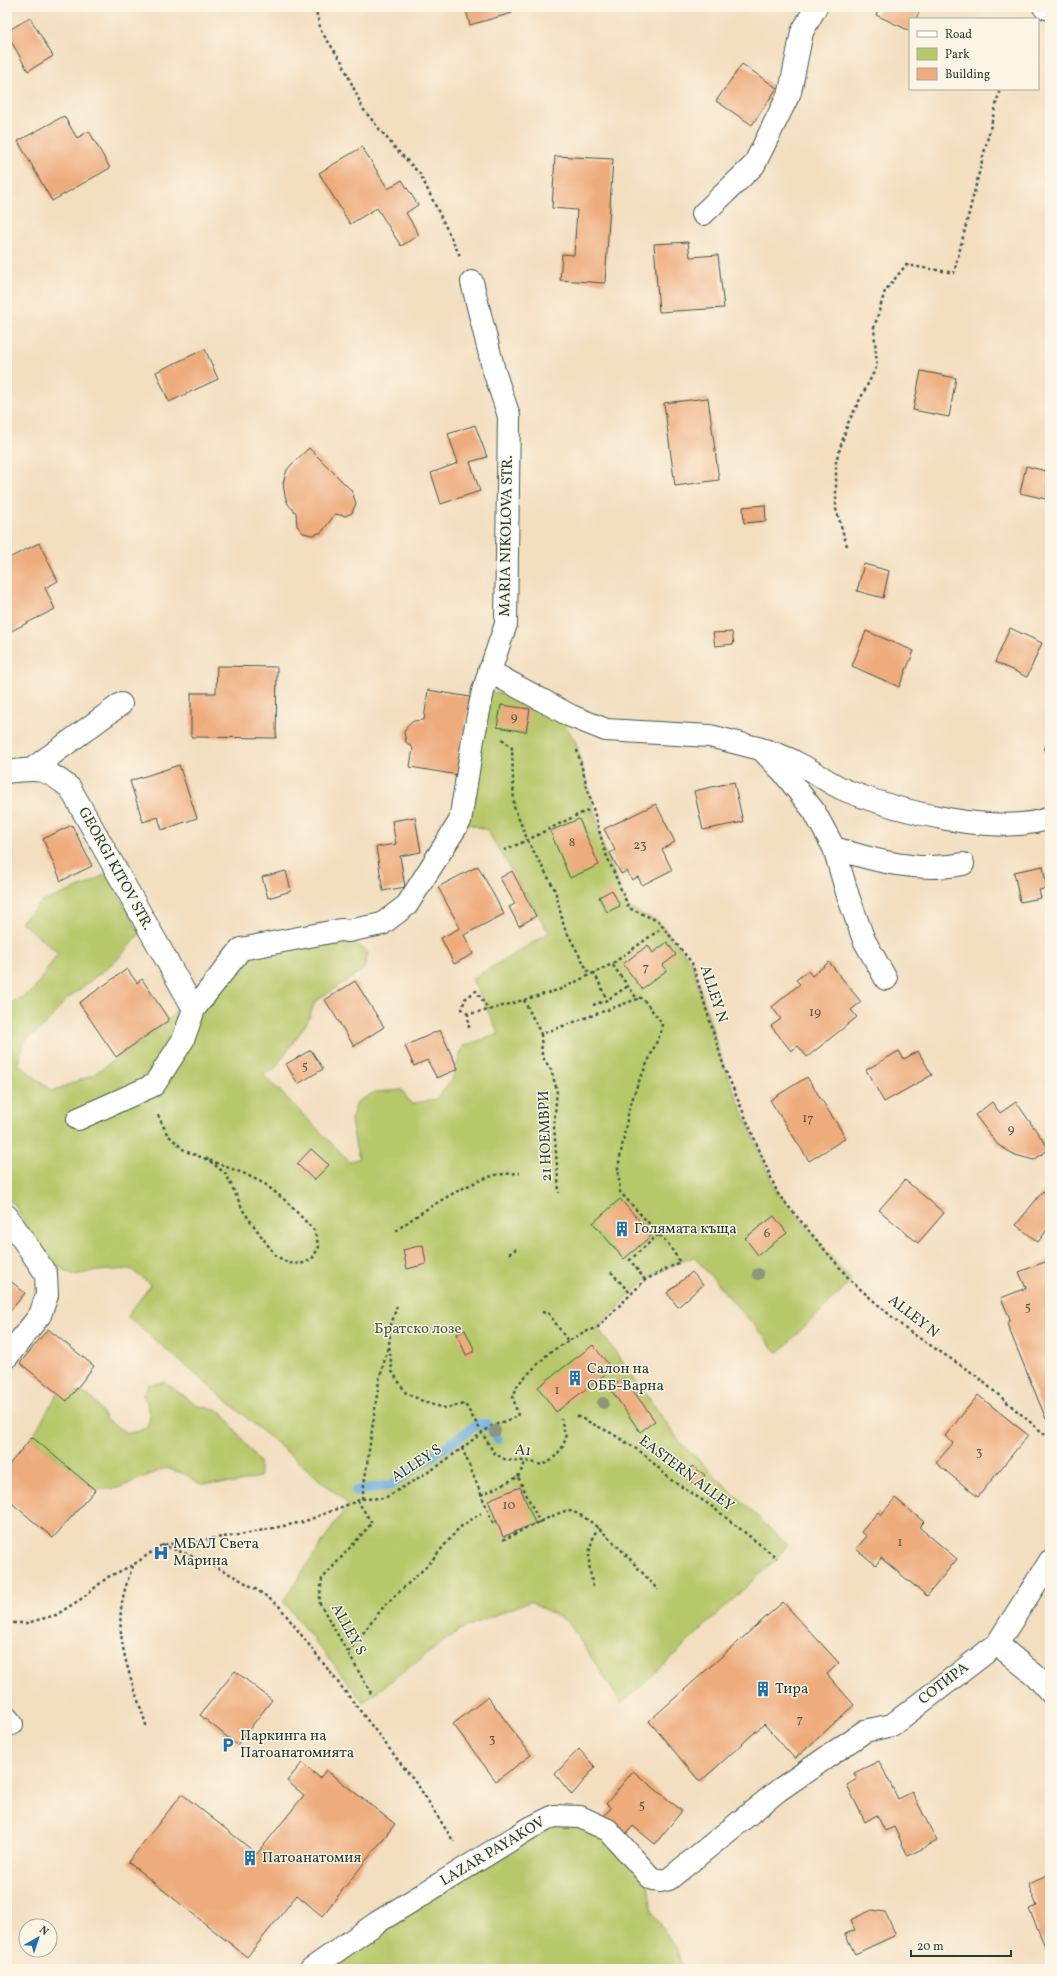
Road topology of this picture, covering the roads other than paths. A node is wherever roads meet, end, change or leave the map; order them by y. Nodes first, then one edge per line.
1 (816, 7) edge
2 (1044, 7) edge
3 (1050, 9) edge
4 (704, 214) dead end
5 (472, 282) road end
6 (489, 671) junction
7 (121, 704) dead end
8 (761, 749) junction
9 (32, 769) junction
10 (7, 772) edge
11 (1050, 818) edge
12 (834, 848) junction
13 (963, 864) dead end
14 (886, 979) dead end
15 (194, 1009) junction
16 (78, 1119) dead end
17 (7, 1216) edge
18 (7, 1357) edge
19 (1050, 1561) edge
20 (997, 1644) junction
21 (1050, 1692) edge
22 (673, 1877) joint
23 (311, 1969) edge

1 - 4 street
2 - 3 street
5 - 6 street, MARIA NIKOLOVA STR.
6 - 8 street
6 - 15 street, MARIA NIKOLOVA STR.
7 - 9 street
8 - 11 street
8 - 12 street
9 - 10 street, GEORGI KITOV STR.
9 - 15 street, GEORGI KITOV STR.
12 - 13 street
12 - 14 street
15 - 16 street, MARIA NIKOLOVA STR.
17 - 18 street
19 - 20 street
20 - 21 street
20 - 22 street, СОТИРА
22 - 23 street, LAZAR PAYAKOV

